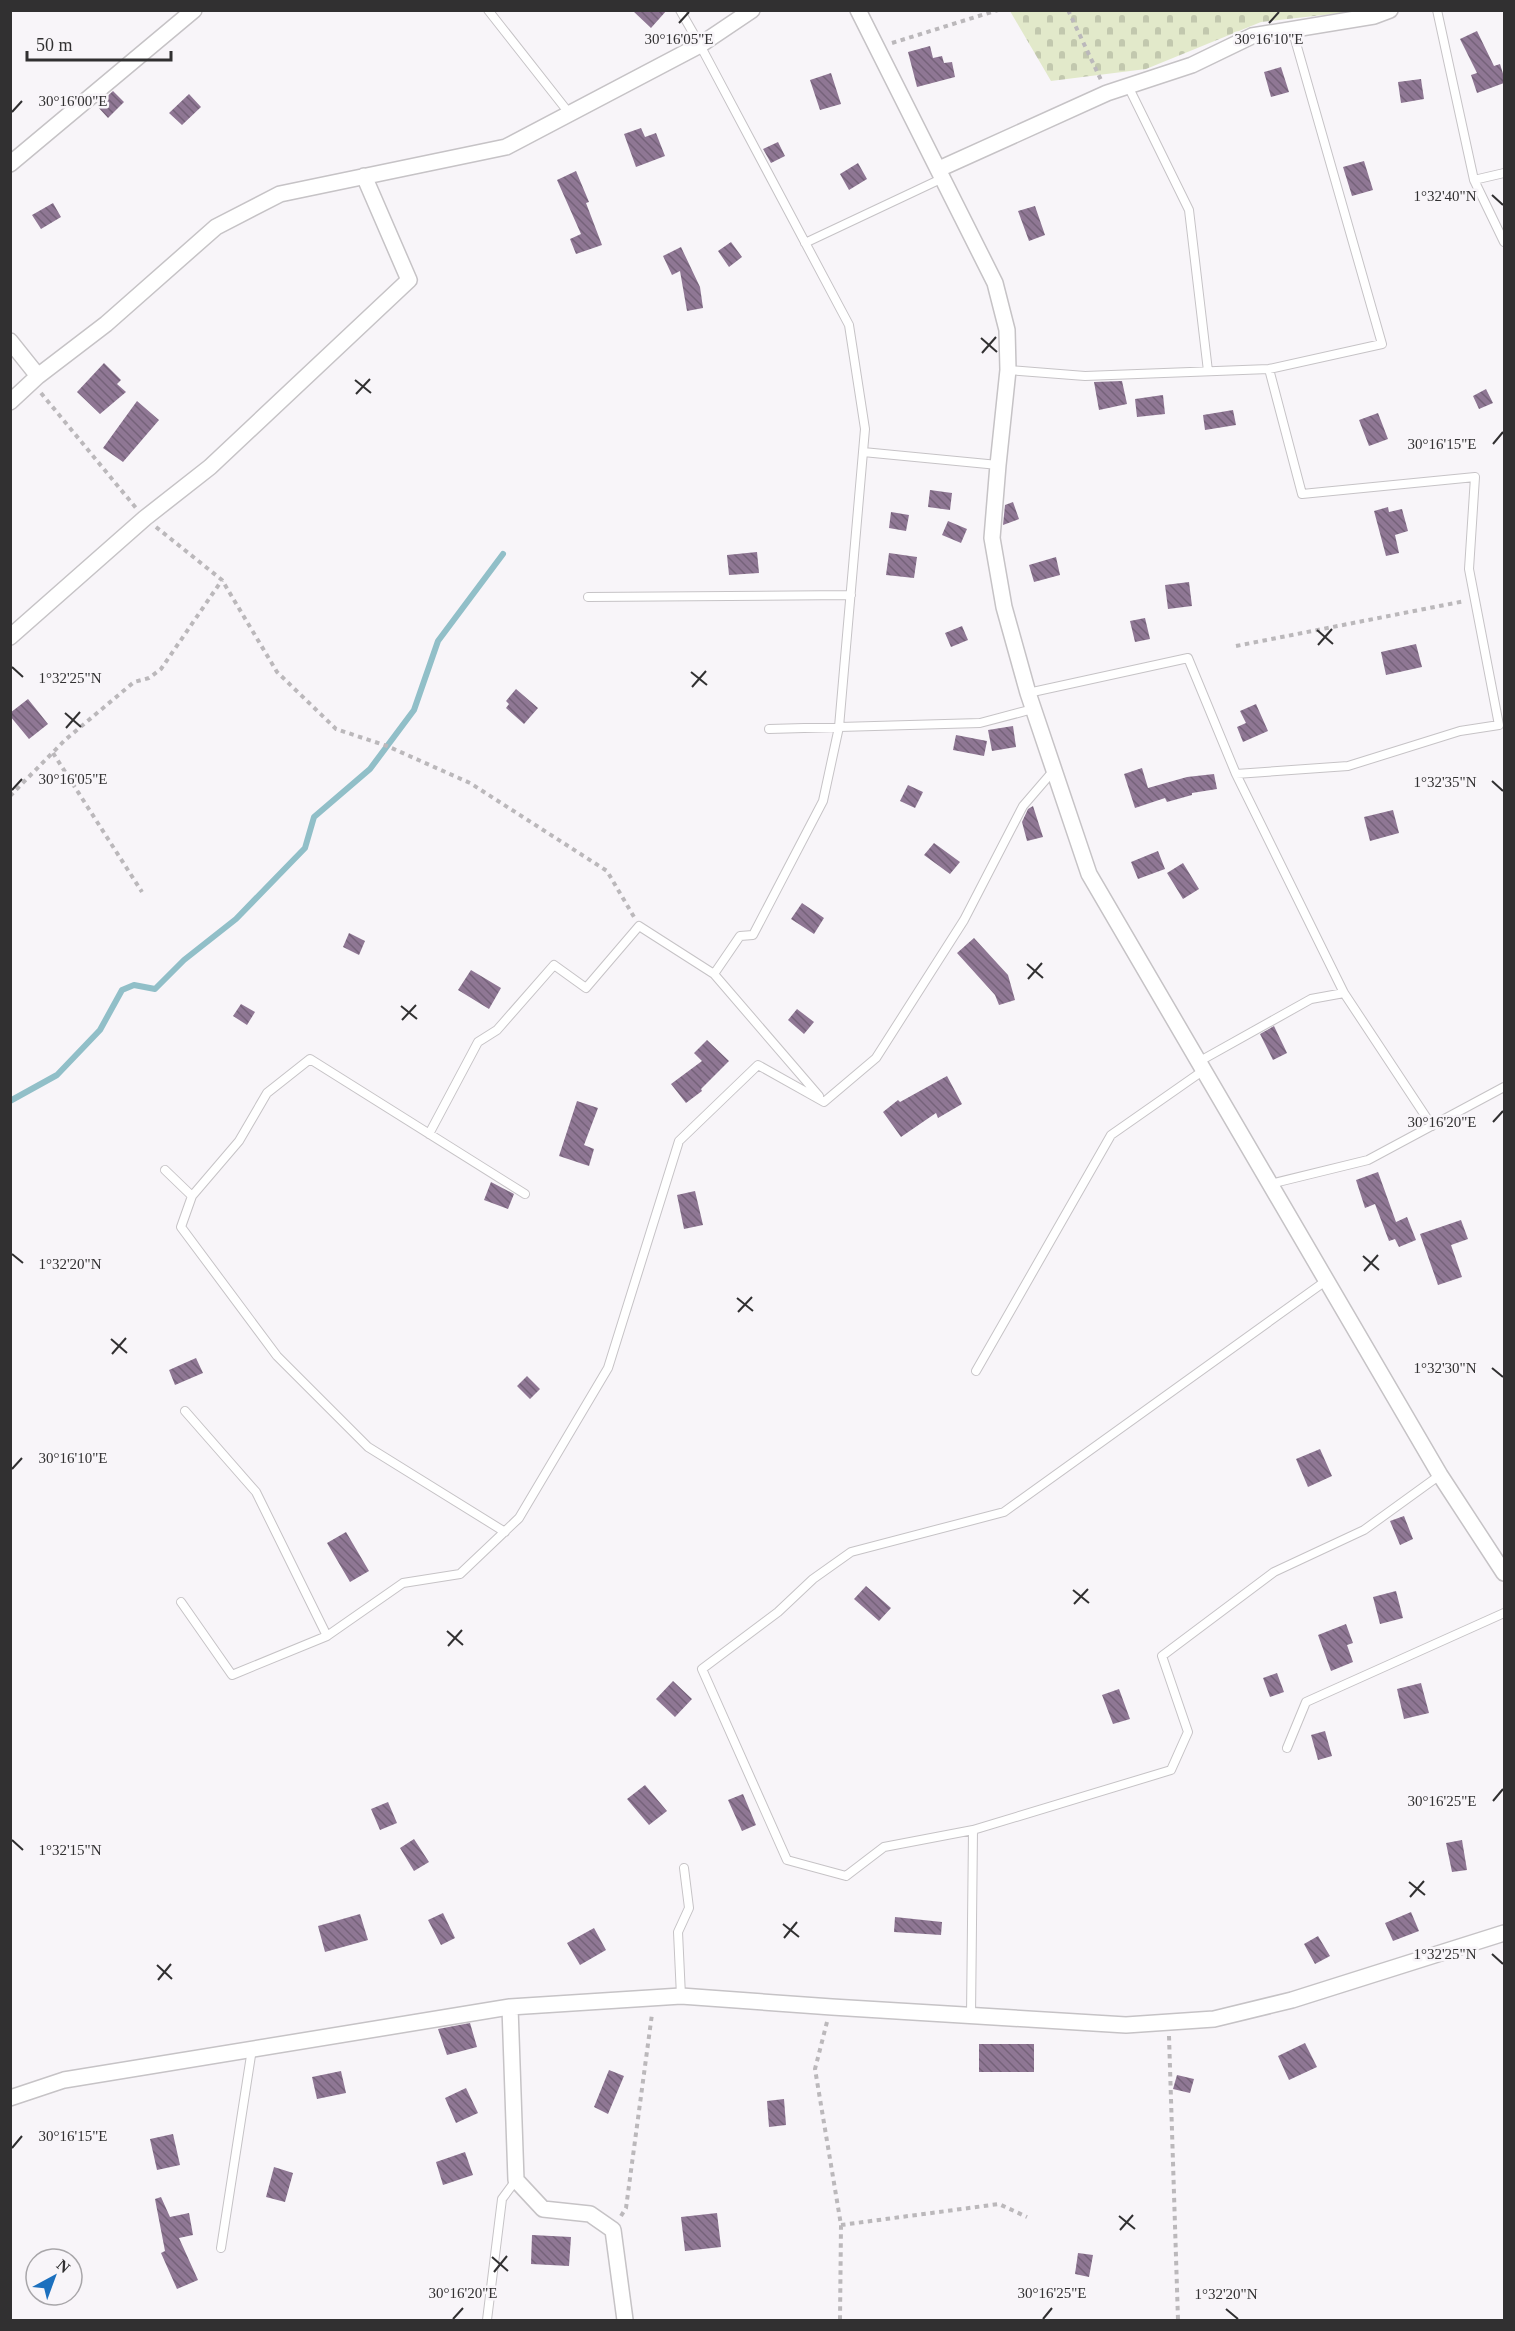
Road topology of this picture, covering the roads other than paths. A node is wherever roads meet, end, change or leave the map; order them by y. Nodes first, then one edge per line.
1 (194, 10) edge
2 (488, 10) edge
3 (680, 10) edge
4 (752, 10) edge
5 (858, 10) edge
6 (1390, 10) edge
7 (1437, 10) edge
8 (1292, 30) junction
9 (700, 45) junction
10 (1128, 86) junction
11 (569, 113) junction
12 (10, 164) edge
13 (1504, 173) edge
14 (941, 174) junction
15 (364, 176) junction
16 (1474, 180) junction
17 (1504, 242) edge
18 (805, 243) junction
19 (10, 341) edge
20 (1269, 369) junction
21 (1008, 370) junction
22 (1208, 371) junction
23 (35, 379) junction
24 (10, 402) edge
25 (863, 452) junction
26 (998, 465) junction
27 (851, 595) junction
28 (588, 597) dead end
29 (10, 637) edge
30 (1028, 693) junction
31 (1033, 709) junction
32 (1502, 726) edge
33 (839, 727) junction
34 (769, 729) dead end
35 (1054, 770) junction
36 (1236, 774) junction
37 (714, 974) junction
38 (1344, 993) junction
39 (1202, 1065) junction
40 (1504, 1087) edge
41 (824, 1102) junction
42 (1432, 1126) junction
43 (429, 1134) junction
44 (165, 1170) dead end
45 (1269, 1184) junction
46 (525, 1194) dead end
47 (192, 1196) junction
48 (1327, 1281) junction
49 (976, 1371) dead end
50 (185, 1411) dead end
51 (1440, 1475) junction
52 (505, 1532) junction
53 (1504, 1574) edge
54 (181, 1602) dead end
55 (1504, 1613) edge
56 (327, 1636) junction
57 (1287, 1748) dead end
58 (973, 1830) junction
59 (684, 1868) dead end
60 (1504, 1933) edge
61 (681, 1996) junction
62 (510, 2007) junction
63 (971, 2016) junction
64 (252, 2049) junction
65 (10, 2098) edge
66 (516, 2180) junction
67 (221, 2248) dead end
68 (487, 2320) edge
69 (625, 2320) edge

1 - 12 street
2 - 11 lane
3 - 9 lane
4 - 9 street
5 - 14 street
6 - 8 street
7 - 16 lane
8 - 10 street
8 - 20 lane
9 - 11 street
9 - 18 lane
10 - 14 street
10 - 22 lane
11 - 15 street
13 - 16 lane
14 - 18 lane
14 - 21 street
15 - 23 street
15 - 29 street
16 - 17 lane
18 - 25 lane
19 - 23 street
20 - 22 lane
20 - 32 lane
21 - 22 lane
21 - 26 street
23 - 24 street
25 - 26 lane
25 - 27 lane
26 - 30 street
27 - 28 lane
27 - 33 lane
30 - 31 street
30 - 36 lane
31 - 33 lane
31 - 35 street
32 - 36 lane
33 - 34 lane
33 - 37 lane
35 - 39 street
35 - 41 lane
36 - 38 lane
37 - 41 lane
37 - 43 lane
38 - 39 lane
38 - 42 lane
39 - 45 street
39 - 49 lane
40 - 42 lane
41 - 52 lane
42 - 45 lane
43 - 46 lane
43 - 47 lane
44 - 47 lane
45 - 48 street
47 - 52 lane
48 - 51 street
48 - 58 lane
50 - 56 lane
51 - 53 street
51 - 58 lane
52 - 56 lane
54 - 56 lane
55 - 57 lane
58 - 63 lane
59 - 61 lane
60 - 63 street
61 - 62 street
61 - 63 street
62 - 64 street
62 - 66 street
64 - 65 street
64 - 67 lane
66 - 68 lane
66 - 69 street

